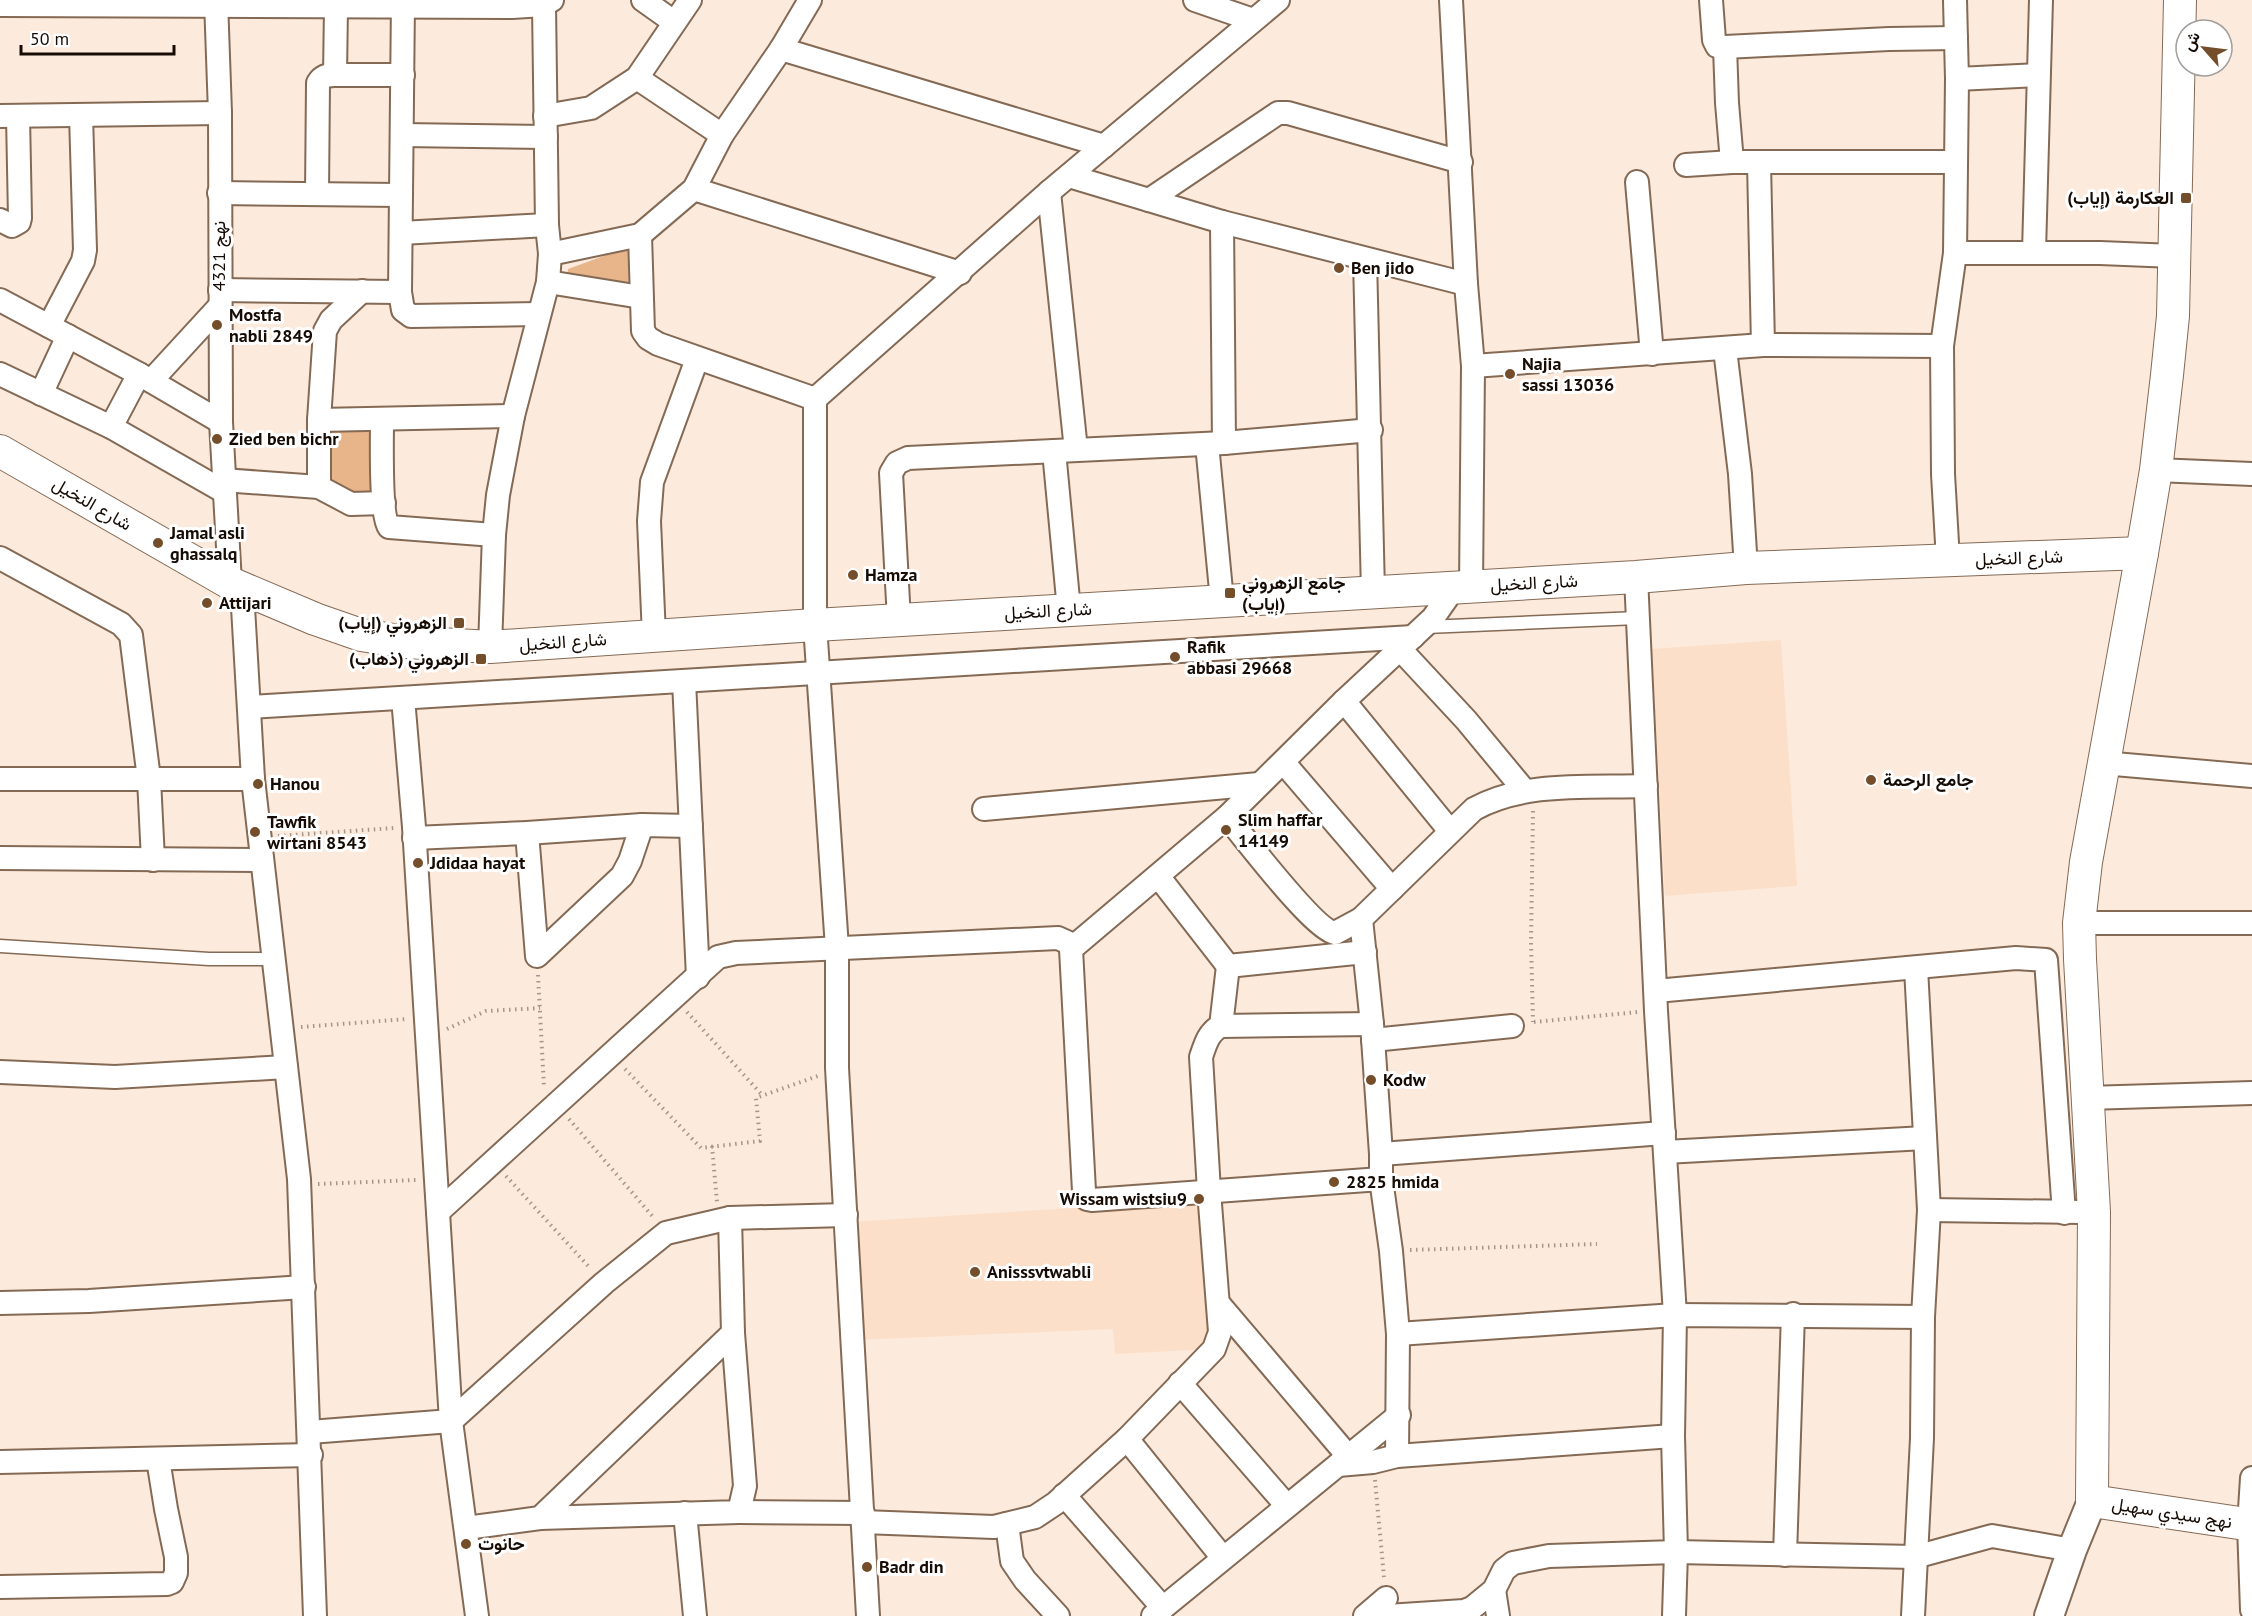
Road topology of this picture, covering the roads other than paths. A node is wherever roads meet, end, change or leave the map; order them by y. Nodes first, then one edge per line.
1 (643, 0) edge
2 (690, 0) edge
3 (810, 0) edge
4 (1195, 0) edge
5 (1278, 0) edge
6 (1451, 0) edge
7 (1711, 0) edge
8 (1955, 0) edge
9 (2041, 0) edge
10 (2180, 0) edge
11 (216, 3) edge
12 (404, 3) edge
13 (548, 3) edge
14 (512, 4) edge
15 (0, 6) edge
16 (336, 6) junction
17 (1253, 20) junction
18 (674, 22) junction
19 (1956, 38) junction
20 (1725, 47) junction
21 (781, 49) junction
22 (335, 75) junction
23 (403, 75) junction
24 (2038, 75) junction
25 (637, 78) junction
26 (1957, 79) junction
27 (220, 113) junction
28 (81, 115) junction
29 (9, 116) edge
30 (546, 127) junction
31 (402, 135) junction
32 (722, 135) junction
33 (1104, 146) junction
34 (1461, 162) junction
35 (1732, 162) junction
36 (1954, 162) junction
37 (1759, 163) junction
38 (1686, 165) dead end
39 (1069, 176) junction
40 (1637, 182) dead end
41 (694, 189) junction
42 (1049, 192) junction
43 (219, 193) junction
44 (316, 194) junction
45 (401, 195) junction
46 (1149, 200) junction
47 (0, 220) edge
48 (1222, 222) junction
49 (547, 225) junction
50 (401, 233) junction
51 (640, 235) junction
52 (2034, 252) junction
53 (1955, 253) junction
54 (550, 254) junction
55 (2174, 256) junction
56 (1365, 259) junction
57 (960, 273) junction
58 (548, 282) junction
59 (1466, 284) junction
60 (362, 291) junction
61 (400, 292) junction
62 (641, 297) junction
63 (219, 298) junction
64 (0, 300) edge
65 (538, 314) junction
66 (59, 331) junction
67 (1763, 345) junction
68 (1942, 346) junction
69 (1725, 349) junction
70 (1652, 354) junction
71 (697, 359) junction
72 (1473, 366) junction
73 (0, 374) edge
74 (145, 378) junction
75 (41, 394) junction
76 (815, 399) junction
77 (513, 416) junction
78 (319, 420) junction
79 (382, 420) junction
80 (221, 422) junction
81 (111, 427) junction
82 (1371, 430) junction
83 (1215, 443) junction
84 (1065, 450) junction
85 (0, 451) edge
86 (2156, 470) junction
87 (2252, 474) edge
88 (223, 485) junction
89 (319, 487) junction
90 (384, 503) junction
91 (494, 535) junction
92 (2142, 553) junction
93 (0, 558) edge
94 (1948, 560) junction
95 (1746, 568) junction
96 (1636, 577) junction
97 (236, 586) junction
98 (1463, 587) junction
99 (1373, 592) junction
100 (1222, 601) junction
101 (1070, 610) junction
102 (1638, 618) junction
103 (899, 620) junction
104 (815, 625) junction
105 (654, 636) junction
106 (1412, 638) junction
107 (490, 647) junction
108 (819, 673) junction
109 (684, 681) junction
110 (403, 698) junction
111 (1344, 701) junction
112 (249, 707) junction
113 (1284, 763) junction
114 (2103, 763) junction
115 (2252, 776) edge
116 (0, 778) edge
117 (149, 779) junction
118 (253, 779) junction
119 (1259, 784) junction
120 (1646, 786) junction
121 (1528, 790) junction
122 (984, 809) dead end
123 (1227, 817) junction
124 (642, 825) junction
125 (691, 826) junction
126 (1450, 831) junction
127 (414, 832) junction
128 (527, 833) junction
129 (0, 858) edge
130 (153, 860) junction
131 (262, 861) junction
132 (1158, 876) junction
133 (1392, 889) junction
134 (1361, 919) junction
135 (2252, 922) edge
136 (2079, 923) junction
137 (0, 946) edge
138 (837, 948) junction
139 (1071, 949) junction
140 (1365, 952) junction
141 (274, 959) junction
142 (2080, 959) junction
143 (2046, 960) junction
144 (1228, 966) junction
145 (1916, 968) junction
146 (698, 977) junction
147 (1656, 1001) junction
148 (1523, 1024) road end
149 (1221, 1026) junction
150 (1373, 1032) junction
151 (286, 1067) junction
152 (0, 1072) edge
153 (2252, 1093) edge
154 (2087, 1098) junction
155 (1925, 1138) junction
156 (1664, 1142) junction
157 (1381, 1154) junction
158 (1381, 1179) junction
159 (1209, 1191) junction
160 (1929, 1210) junction
161 (438, 1212) junction
162 (2079, 1212) junction
163 (846, 1215) junction
164 (724, 1219) junction
165 (304, 1287) junction
166 (0, 1303) edge
167 (1218, 1303) junction
168 (1793, 1314) junction
169 (1675, 1315) junction
170 (1923, 1317) junction
171 (732, 1333) junction
172 (1398, 1334) junction
173 (1180, 1383) junction
174 (1398, 1415) junction
175 (452, 1421) junction
176 (310, 1431) junction
177 (1672, 1436) junction
178 (1127, 1439) junction
179 (311, 1455) junction
180 (1397, 1456) junction
181 (158, 1459) junction
182 (1343, 1461) junction
183 (0, 1462) edge
184 (2252, 1478) edge
185 (1064, 1496) junction
186 (2092, 1501) junction
187 (1287, 1506) junction
188 (739, 1512) junction
189 (685, 1513) junction
190 (863, 1517) junction
191 (540, 1518) junction
192 (1007, 1524) junction
193 (2250, 1525) edge
194 (466, 1528) junction
195 (2072, 1550) junction
196 (1676, 1552) junction
197 (1785, 1555) junction
198 (1915, 1557) junction
199 (1223, 1558) junction
200 (0, 1587) edge
201 (1494, 1590) junction
202 (1387, 1610) edge
203 (2252, 1610) edge
204 (1158, 1612) edge
205 (315, 1616) edge
206 (477, 1616) edge
207 (694, 1616) edge
208 (868, 1616) edge
209 (1058, 1616) edge
210 (1365, 1616) edge
211 (1498, 1616) edge
212 (1674, 1616) edge
213 (1913, 1616) edge
214 (2049, 1616) edge

1 - 18 street
2 - 18 street
3 - 21 street
4 - 17 street
5 - 17 street
6 - 34 street
7 - 20 street
8 - 19 street
9 - 24 street
10 - 55 main road
11 - 15 street
11 - 16 street
11 - 27 street, نهج 4321
12 - 14 street
12 - 16 street
12 - 23 street
13 - 14 street
13 - 30 street
16 - 22 street
17 - 33 street
18 - 25 street
19 - 20 street
19 - 26 street
20 - 35 street
21 - 32 street
21 - 33 street
22 - 23 street
22 - 44 street
23 - 31 street
24 - 26 street
24 - 52 street
25 - 30 street
25 - 32 street
26 - 36 street
27 - 28 street
27 - 43 street, نهج 4321
28 - 29 street
28 - 66 street
29 - 47 street
30 - 31 street
30 - 49 street
31 - 45 street
32 - 41 street
33 - 39 street
34 - 46 street
34 - 59 street
35 - 37 street
35 - 38 street
36 - 37 street
36 - 53 street
37 - 67 street
39 - 42 street
39 - 46 street
40 - 70 street
41 - 51 street
41 - 57 street
42 - 57 street
42 - 84 street
43 - 44 street
43 - 63 street, نهج 4321
44 - 45 street
45 - 50 street
46 - 48 street
48 - 56 street
48 - 83 street
49 - 50 street
49 - 54 street
50 - 61 street
51 - 54 street
51 - 62 street
52 - 53 street
52 - 55 street
53 - 68 street
54 - 58 street
55 - 86 main road
56 - 59 street
56 - 82 street
57 - 76 street
58 - 62 street
58 - 65 street
59 - 72 street
60 - 61 street
60 - 63 street
60 - 78 street
61 - 65 street
62 - 71 street
63 - 74 street
63 - 80 street, نهج 4321
64 - 66 street
65 - 77 street
66 - 74 street
66 - 75 street
67 - 68 street
67 - 69 street
68 - 94 street
69 - 70 street
69 - 95 street
70 - 72 street
71 - 76 street
71 - 105 street
72 - 98 street
73 - 75 street
74 - 80 street
74 - 81 street
75 - 81 street
76 - 104 street
77 - 79 street
77 - 91 street
78 - 79 street
78 - 89 street
79 - 90 street
80 - 88 street, نهج 4321
81 - 88 street
82 - 83 street
82 - 99 street
83 - 84 street
83 - 100 street
84 - 101 street
84 - 103 street
85 - 97 main road, شارع النخيل
86 - 87 street
86 - 92 main road
88 - 89 street
88 - 97 street, نهج 4321
89 - 90 street
90 - 91 street
91 - 107 street
92 - 94 main road, شارع النخيل
92 - 114 main road
93 - 117 street
94 - 95 main road, شارع النخيل
95 - 96 main road, شارع النخيل
96 - 98 main road, شارع النخيل
96 - 102 street
97 - 107 main road, شارع النخيل
97 - 112 street, نهج 4321
98 - 99 main road, شارع النخيل
98 - 106 street
99 - 100 main road, شارع النخيل
100 - 101 main road, شارع النخيل
101 - 103 main road, شارع النخيل
102 - 106 lane
102 - 120 street
103 - 104 main road, شارع النخيل
104 - 105 main road, شارع النخيل
104 - 108 street
105 - 107 main road, شارع النخيل
106 - 108 street
106 - 111 street
106 - 121 street
108 - 109 street
108 - 138 street
109 - 110 street
109 - 125 street
110 - 112 street
110 - 127 street
111 - 113 street
111 - 126 street
112 - 118 street, نهج 4321
113 - 119 street
113 - 133 street
114 - 115 street
114 - 136 main road
116 - 117 street
117 - 118 street
117 - 130 street
118 - 131 street, نهج 4321
119 - 122 street
119 - 123 street
120 - 121 street
120 - 147 street
121 - 126 street
123 - 132 street
123 - 134 street
124 - 125 street
124 - 128 street
124 - 128 street
125 - 146 street
126 - 133 street
127 - 128 street
127 - 161 street
129 - 130 street
130 - 131 street
131 - 141 street, نهج 4321
132 - 139 street
132 - 144 street
133 - 134 street
134 - 140 street
135 - 136 street
136 - 142 main road
137 - 141 lane
138 - 139 street
138 - 146 street
138 - 163 street
139 - 159 street
140 - 144 street
140 - 150 street
141 - 151 street, نهج 4321
142 - 143 street
142 - 154 main road
143 - 145 street
143 - 162 street
144 - 149 street
145 - 147 street
145 - 155 street
146 - 161 street
147 - 156 street
148 - 150 street
149 - 150 street
149 - 159 street
150 - 157 street
151 - 152 street
151 - 165 street, نهج 4321
153 - 154 street
154 - 162 main road
155 - 156 street
155 - 160 street
156 - 157 street
156 - 169 street
157 - 158 street
158 - 159 street
158 - 172 street
159 - 167 street
160 - 162 street
160 - 170 street
161 - 175 street
162 - 186 main road
163 - 164 street
163 - 190 street
164 - 171 street
164 - 175 street
165 - 166 street
165 - 176 street, نهج 4321
167 - 173 street
167 - 182 street
168 - 169 street
168 - 170 street
168 - 197 street
169 - 172 street
169 - 177 street
170 - 198 street
171 - 188 street
171 - 191 street
172 - 174 street
173 - 178 street
173 - 187 street
174 - 180 street
174 - 182 street
175 - 176 street
175 - 194 street
176 - 179 street, نهج 4321
177 - 180 street
177 - 196 street
178 - 185 street
178 - 199 street
179 - 181 street
179 - 205 street, نهج 4321
180 - 182 street
181 - 183 street
181 - 200 street
182 - 187 street
184 - 193 street
185 - 192 street
185 - 204 street
186 - 193 main road, نهج سيدي سهيل
186 - 195 street
187 - 199 street
188 - 189 street
188 - 190 street
189 - 191 street
189 - 207 street
190 - 192 street
190 - 208 street
191 - 194 street
192 - 209 street
193 - 203 street
194 - 206 street
195 - 198 street
195 - 214 street
196 - 197 street
196 - 201 street
196 - 212 street
197 - 198 street
198 - 213 street
199 - 204 street
201 - 202 street
201 - 211 street
202 - 210 street

